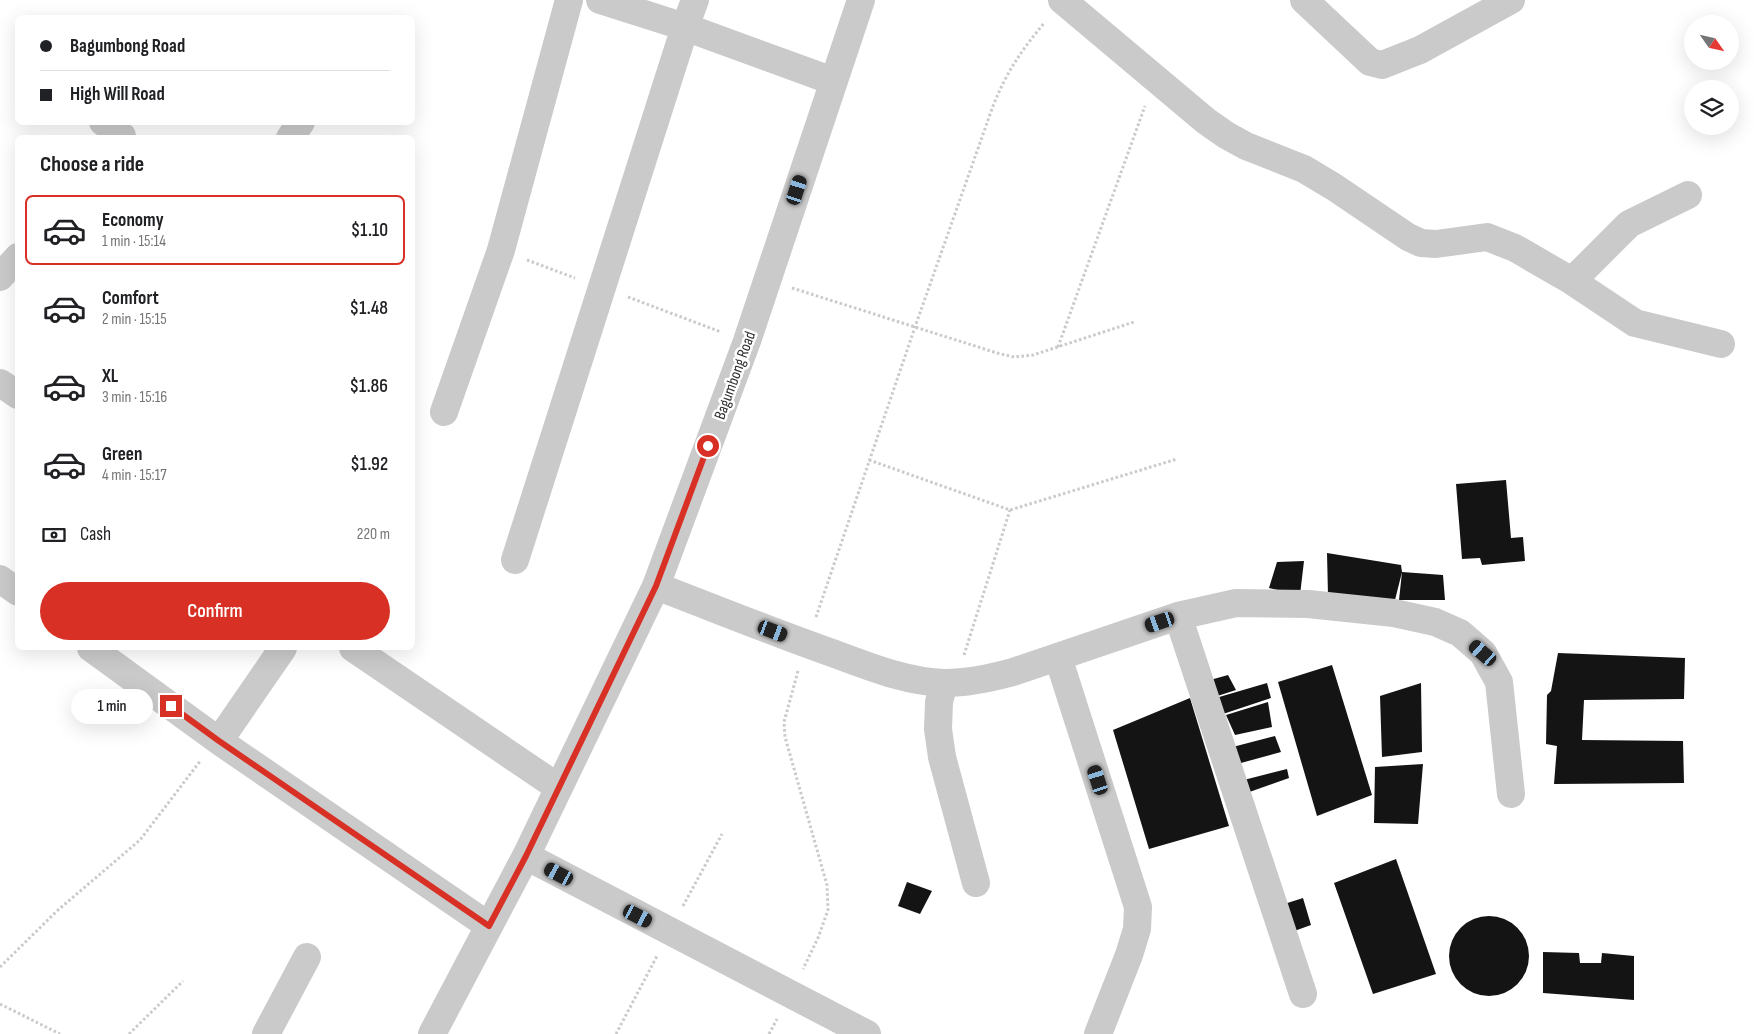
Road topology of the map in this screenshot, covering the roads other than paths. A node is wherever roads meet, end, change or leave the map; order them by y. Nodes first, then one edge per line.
1 (569, 0) edge
2 (600, 0) edge
3 (696, 0) edge
4 (861, 0) edge
5 (1062, 0) edge
6 (1304, 0) edge
7 (1511, 0) edge
8 (685, 27) junction
9 (833, 81) junction
10 (1688, 195) dead end
11 (15, 260) edge
12 (0, 276) edge
13 (1572, 281) junction
14 (1721, 344) dead end
15 (0, 383) edge
16 (15, 393) edge
17 (444, 412) dead end
18 (516, 560) dead end
19 (0, 579) edge
20 (656, 586) junction
21 (15, 590) edge
22 (1178, 616) junction
23 (94, 650) edge
24 (282, 650) edge
25 (356, 650) edge
26 (1058, 657) junction
27 (949, 682) junction
28 (219, 741) junction
29 (559, 788) junction
30 (1510, 794) dead end
31 (526, 856) junction
32 (976, 883) dead end
33 (489, 926) junction
34 (307, 957) dead end
35 (1303, 994) dead end
36 (266, 1034) edge
37 (432, 1034) edge
38 (867, 1034) edge
39 (1098, 1034) edge

1 - 17 street
2 - 8 street
3 - 8 street
4 - 9 street, Bagumbong Road
5 - 13 street
6 - 7 street
8 - 9 street
8 - 18 street
9 - 20 street, Bagumbong Road
10 - 13 street
11 - 12 street
13 - 14 street
15 - 16 street
19 - 21 street
20 - 27 street
20 - 29 street, Bagumbong Road
22 - 26 street
22 - 30 street
22 - 35 street
23 - 28 street
24 - 28 street
25 - 29 street
26 - 27 street
26 - 39 street
27 - 32 street
28 - 33 street
29 - 31 street, Bagumbong Road
31 - 33 street, Bagumbong Road
31 - 38 street
33 - 37 street, Bagumbong Road
34 - 36 street

